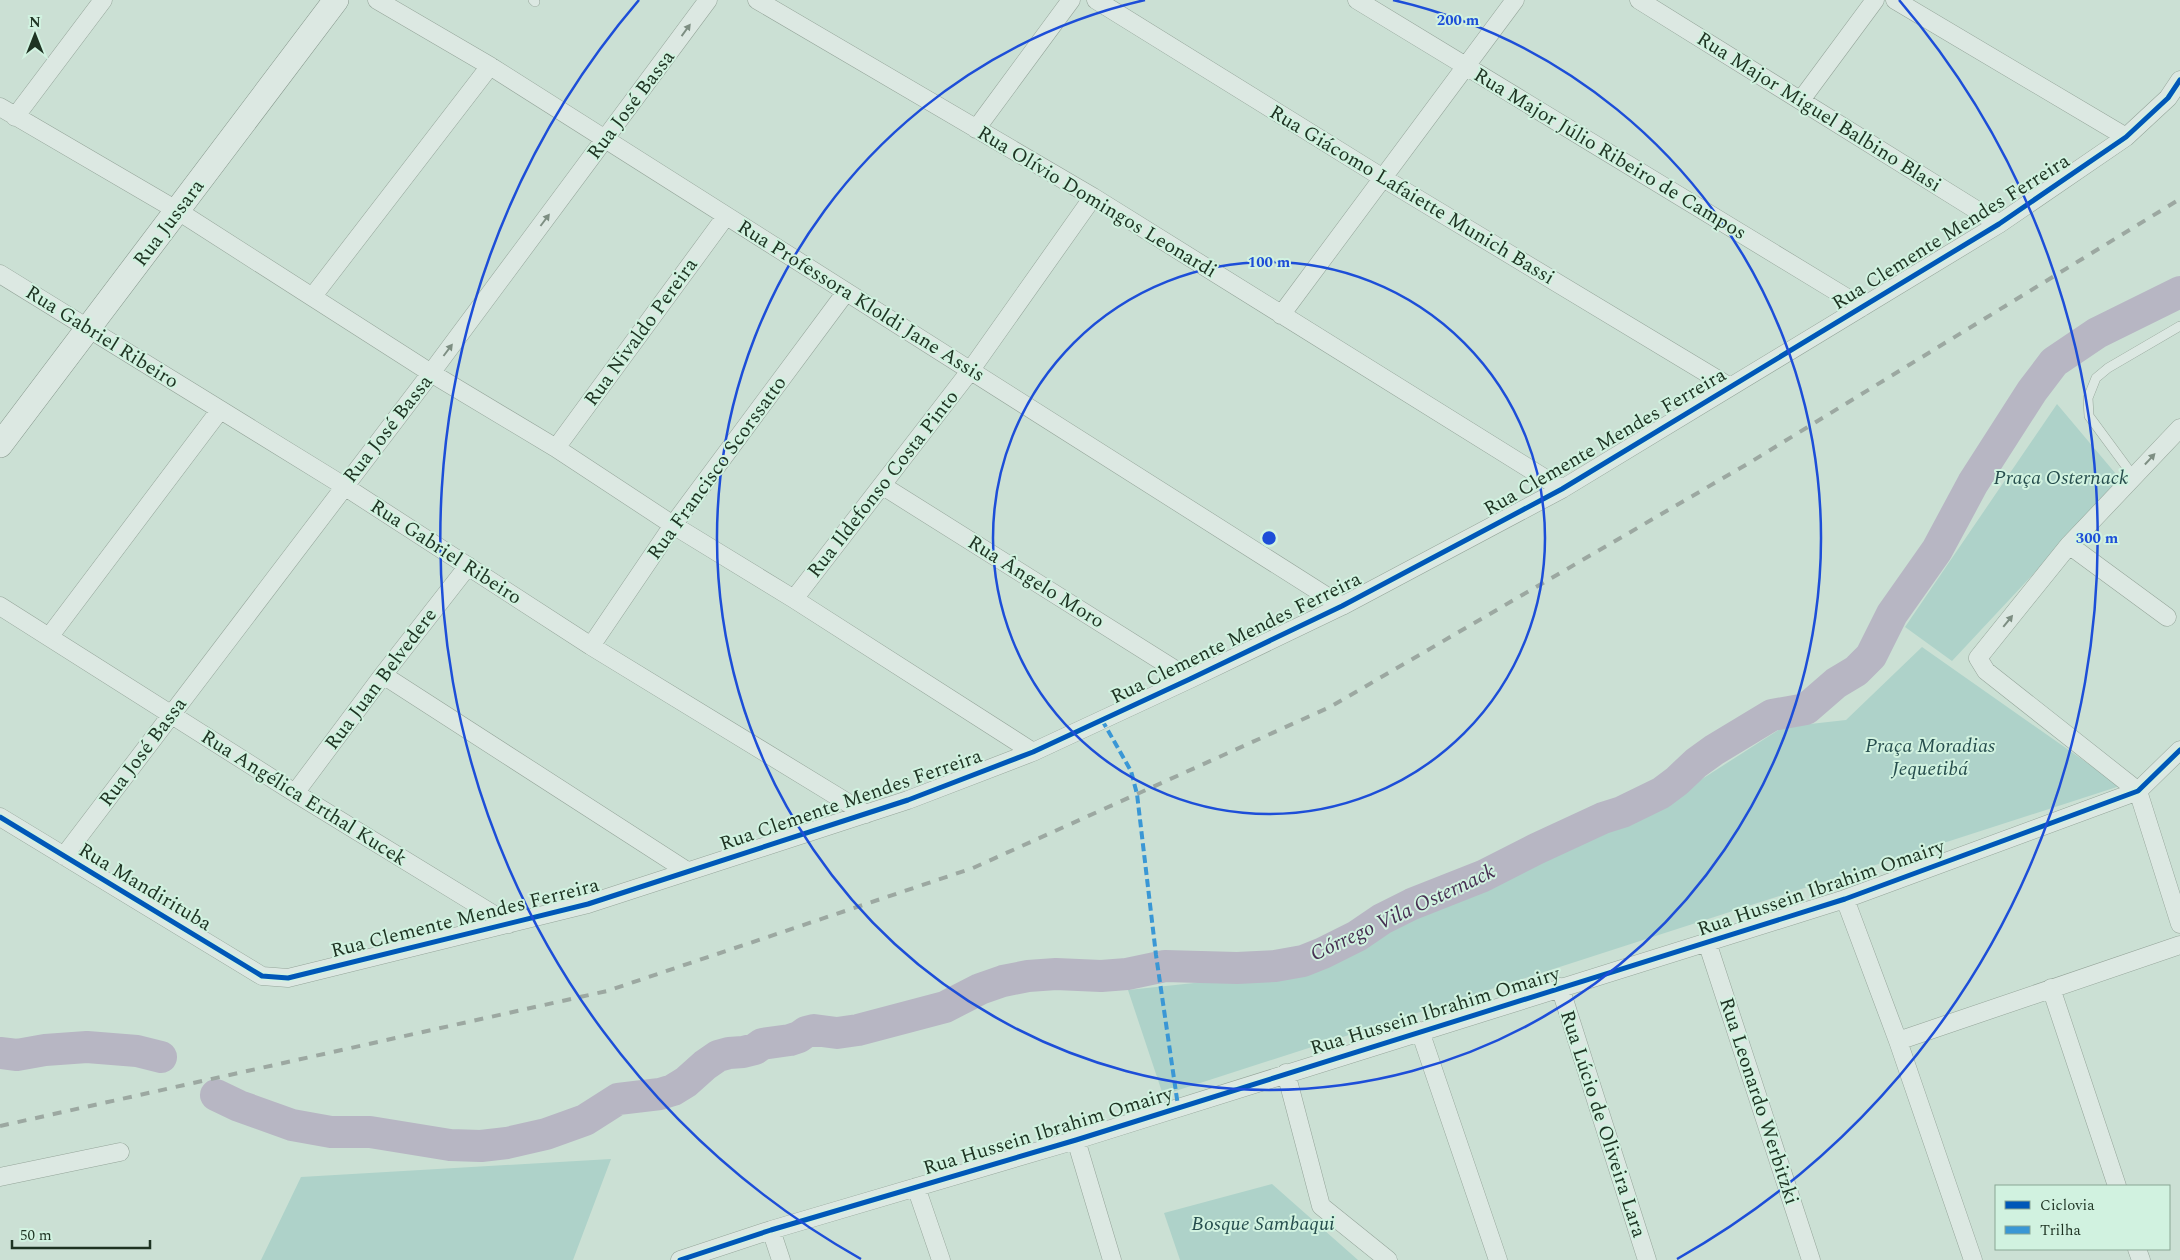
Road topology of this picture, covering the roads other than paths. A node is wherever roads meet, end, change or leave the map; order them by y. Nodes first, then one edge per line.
1 (102, 0) edge
2 (336, 0) edge
3 (377, 0) edge
4 (708, 0) edge
5 (757, 0) edge
6 (1071, 0) edge
7 (1096, 0) edge
8 (1357, 0) edge
9 (1515, 0) edge
10 (1639, 0) edge
11 (1875, 0) edge
12 (1895, 0) edge
13 (490, 66) junction
14 (1466, 66) junction
15 (2180, 80) edge
16 (1801, 100) junction
17 (0, 107) edge
18 (15, 116) junction
19 (976, 129) junction
20 (2126, 137) junction
21 (605, 140) junction
22 (1383, 178) junction
23 (1093, 197) junction
24 (178, 211) junction
25 (726, 216) junction
26 (1999, 224) junction
27 (0, 274) edge
28 (846, 292) junction
29 (313, 296) junction
30 (1862, 307) junction
31 (1281, 315) junction
32 (2180, 326) edge
33 (89, 328) junction
34 (970, 370) junction
35 (431, 373) junction
36 (1730, 387) junction
37 (220, 410) junction
38 (2180, 428) edge
39 (0, 445) edge
40 (556, 448) junction
41 (2134, 478) junction
42 (344, 486) junction
43 (882, 486) junction
44 (1562, 489) junction
45 (673, 525) junction
46 (2069, 545) junction
47 (468, 566) junction
48 (794, 599) junction
49 (0, 606) edge
50 (1342, 606) junction
51 (2167, 617) dead end
52 (49, 637) junction
53 (591, 646) junction
54 (383, 675) junction
55 (1190, 679) junction
56 (171, 715) junction
57 (2180, 750) edge
58 (1032, 752) junction
59 (2138, 791) junction
60 (295, 793) junction
61 (866, 814) junction
62 (0, 817) edge
63 (64, 856) junction
64 (687, 870) junction
65 (1845, 899) junction
66 (508, 924) junction
67 (2180, 924) edge
68 (1706, 942) junction
69 (2180, 945) edge
70 (275, 978) joint
71 (1560, 987) junction
72 (2052, 988) junction
73 (1420, 1031) junction
74 (1898, 1041) junction
75 (1286, 1073) junction
76 (1076, 1140) junction
77 (120, 1152) dead end
78 (0, 1177) edge
79 (2116, 1185) edge
80 (916, 1188) junction
81 (771, 1230) junction
82 (680, 1260) edge
83 (781, 1260) edge
84 (941, 1260) edge
85 (1112, 1260) edge
86 (1388, 1260) edge
87 (1498, 1260) edge
88 (1646, 1260) edge
89 (1811, 1260) edge
90 (1973, 1260) edge

1 - 18 street
2 - 24 street, Rua Jussara
3 - 13 street, Rua Professora Kloldi Jane Assis
21 -> 4 street, Rua José Bassa
5 - 19 street, Rua Olívio Domingos Leonardi
6 - 19 street
7 - 22 street, Rua Giácomo Lafaiette Munich Bassi
8 - 14 street, Rua Major Júlio Ribeiro de Campos
9 - 14 street
10 - 16 street, Rua Major Miguel Balbino Blasi
11 - 16 street
12 - 20 street
13 - 21 street, Rua Professora Kloldi Jane Assis
13 - 29 street
14 - 22 street
14 - 30 street, Rua Major Júlio Ribeiro de Campos
15 - 20 street, Rua Clemente Mendes Ferreira
16 - 26 street, Rua Major Miguel Balbino Blasi
17 - 18 street
18 - 24 street
19 - 23 street, Rua Olívio Domingos Leonardi
20 - 26 street, Rua Clemente Mendes Ferreira
21 - 25 street, Rua Professora Kloldi Jane Assis
35 -> 21 street, Rua José Bassa
22 - 31 street
22 - 36 street, Rua Giácomo Lafaiette Munich Bassi
23 - 31 street, Rua Olívio Domingos Leonardi
23 - 34 street, Rua Ildefonso Costa Pinto
24 - 29 street
24 - 33 street, Rua Jussara
25 - 28 street, Rua Professora Kloldi Jane Assis
25 - 40 street, Rua Nivaldo Pereira
26 - 30 street, Rua Clemente Mendes Ferreira
27 - 33 street, Rua Gabriel Ribeiro
28 - 34 street, Rua Professora Kloldi Jane Assis
28 - 45 street, Rua Francisco Scorssatto
29 - 35 street
30 - 36 street, Rua Clemente Mendes Ferreira
31 - 44 street, Rua Olívio Domingos Leonardi
32 - 41 lane
33 - 37 street, Rua Gabriel Ribeiro
33 - 39 street, Rua Jussara
34 - 43 street, Rua Ildefonso Costa Pinto
34 - 50 street, Rua Professora Kloldi Jane Assis
35 - 40 street
35 - 42 street, Rua José Bassa
36 - 44 street, Rua Clemente Mendes Ferreira
37 - 42 street, Rua Gabriel Ribeiro
37 - 52 street
41 -> 38 street
40 - 45 street
41 - 46 street
42 - 47 street, Rua Gabriel Ribeiro
42 - 56 street, Rua José Bassa
43 - 48 street, Rua Ildefonso Costa Pinto
43 - 55 street, Rua Ângelo Moro
44 - 50 street, Rua Clemente Mendes Ferreira
45 - 48 street
45 - 53 street, Rua Francisco Scorssatto
46 - 51 street
59 -> 46 street
47 - 53 street, Rua Gabriel Ribeiro
47 - 54 street, Rua Juan Belvedere
48 - 58 street
49 - 52 street, Rua Angélica Erthal Kucek
50 - 55 street, Rua Clemente Mendes Ferreira
52 - 56 street, Rua Angélica Erthal Kucek
53 - 61 street, Rua Gabriel Ribeiro
54 - 60 street, Rua Juan Belvedere
54 - 64 street
55 - 58 street, Rua Clemente Mendes Ferreira
56 - 60 street, Rua Angélica Erthal Kucek
56 - 63 street, Rua José Bassa
57 - 59 street, Rua Hussein Ibrahim Omairy
58 - 61 street, Rua Clemente Mendes Ferreira
59 - 65 street, Rua Hussein Ibrahim Omairy
59 - 67 street
60 - 66 street, Rua Angélica Erthal Kucek
61 - 64 street, Rua Clemente Mendes Ferreira
62 - 63 street, Rua Mandirituba
63 - 70 street, Rua Mandirituba
64 - 66 street, Rua Clemente Mendes Ferreira
65 - 68 street, Rua Hussein Ibrahim Omairy
65 - 74 street
66 - 70 street, Rua Clemente Mendes Ferreira
68 - 71 street, Rua Hussein Ibrahim Omairy
68 - 89 street, Rua Leonardo Werbitzki
69 - 72 street
71 - 73 street, Rua Hussein Ibrahim Omairy
71 - 88 street, Rua Lúcio de Oliveira Lara
72 - 74 street
72 - 79 street
73 - 75 street, Rua Hussein Ibrahim Omairy
73 - 87 street
74 - 90 street
75 - 76 street, Rua Hussein Ibrahim Omairy
75 - 86 street
76 - 80 street, Rua Hussein Ibrahim Omairy
76 - 85 street
77 - 78 street
80 - 81 street, Rua Hussein Ibrahim Omairy
80 - 84 street
81 - 82 street, Rua Hussein Ibrahim Omairy
81 - 83 street

